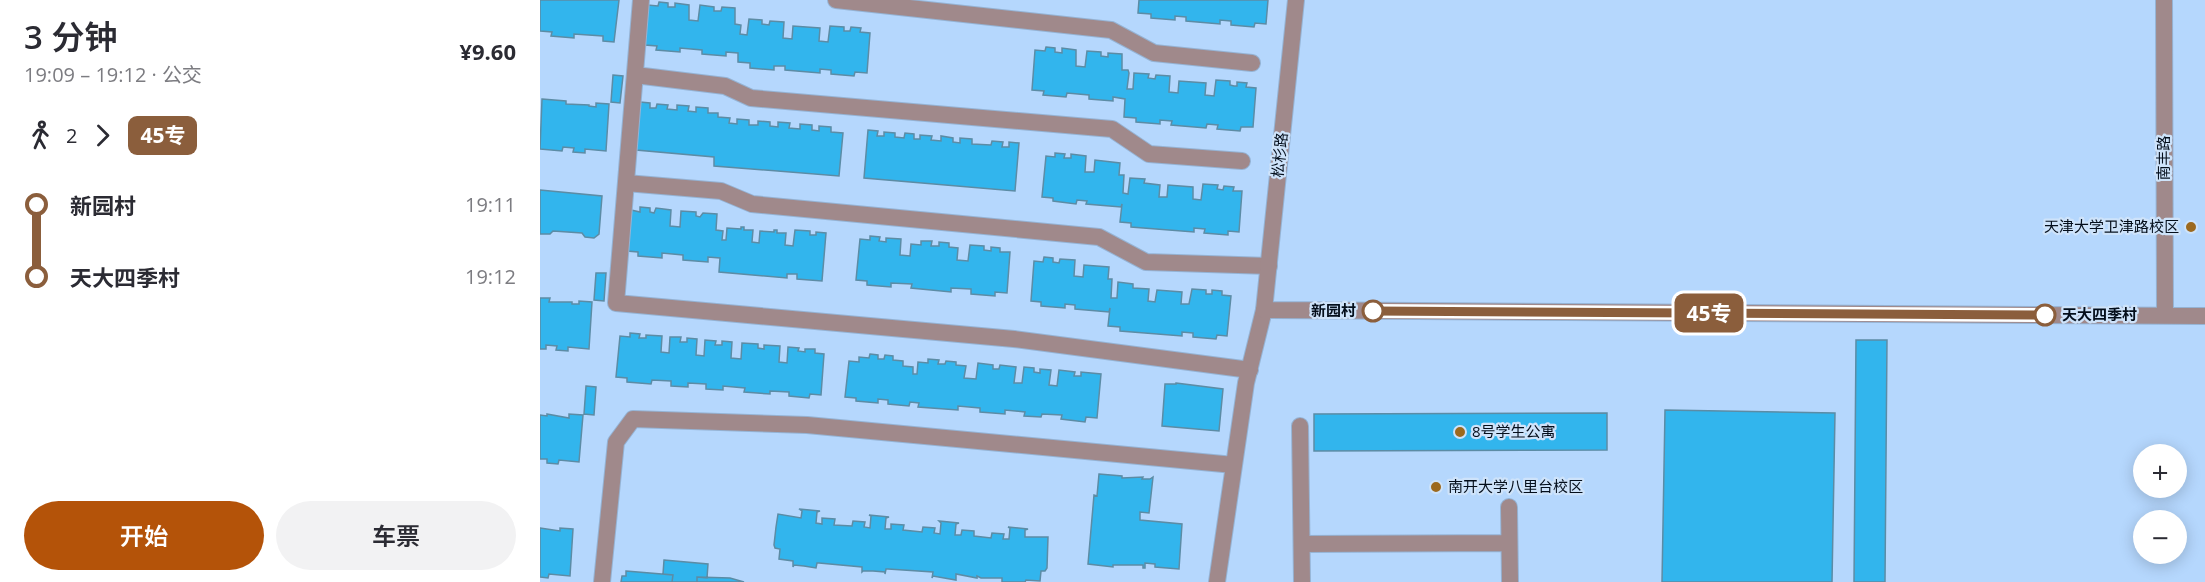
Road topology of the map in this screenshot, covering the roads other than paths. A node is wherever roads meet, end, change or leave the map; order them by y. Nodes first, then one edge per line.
1 (641, 0) edge
2 (836, 0) edge
3 (1296, 0) edge
4 (2164, 0) edge
5 (950, 6) edge
6 (1252, 63) dead end
7 (635, 75) junction
8 (1242, 162) dead end
9 (626, 183) junction
10 (1269, 266) junction
11 (1264, 310) junction
12 (2165, 316) junction
13 (2205, 316) edge
14 (1250, 370) junction
15 (1300, 426) dead end
16 (1234, 465) junction
17 (1509, 507) dead end
18 (1509, 543) junction
19 (1302, 544) junction
20 (602, 582) edge
21 (1217, 582) edge
22 (1302, 582) edge
23 (1510, 582) edge

1 - 7 street
2 - 5 street
3 - 10 street, 松杉路
4 - 12 street, 南丰路
5 - 6 street
7 - 8 street
7 - 9 street
9 - 10 street
9 - 14 street
10 - 11 street, 松杉路
11 - 12 street
11 - 14 street, 松杉路
12 - 13 street
14 - 16 street, 松杉路
15 - 19 street
16 - 20 street
16 - 21 street, 松杉路
17 - 18 street
18 - 19 street
18 - 23 street
19 - 22 street

